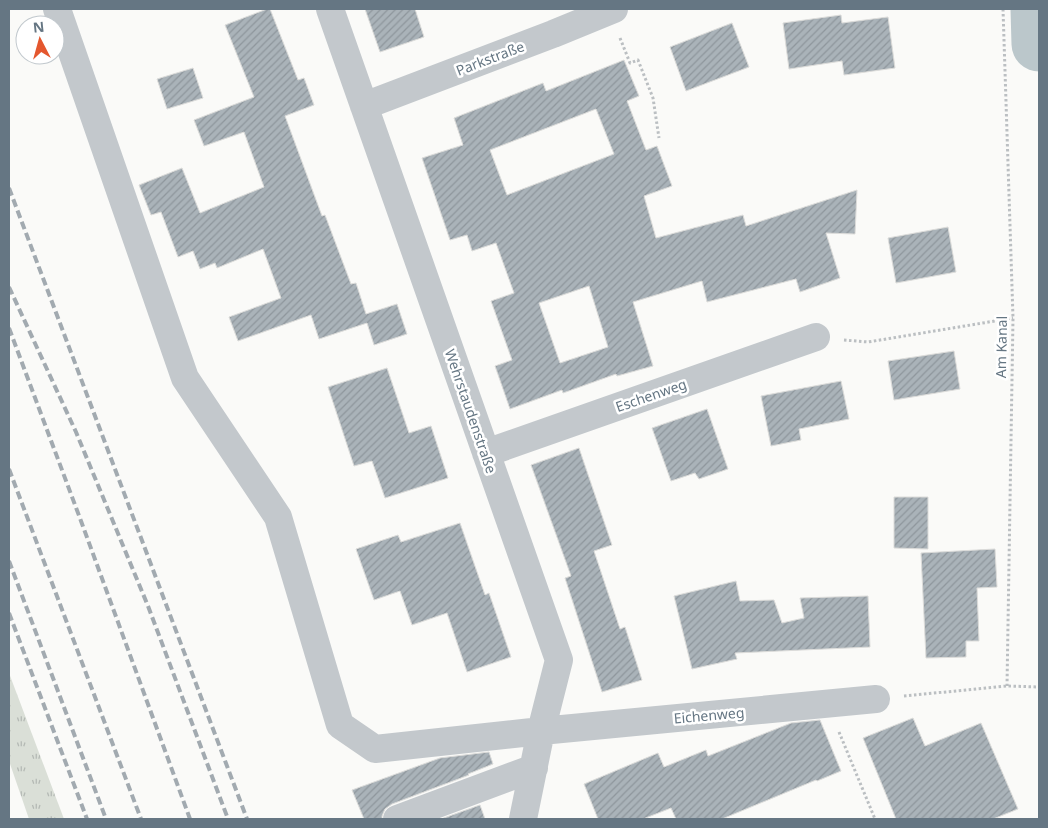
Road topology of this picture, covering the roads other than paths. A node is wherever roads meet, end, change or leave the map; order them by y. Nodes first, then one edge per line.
1 (57, 9) edge
2 (330, 9) edge
3 (612, 10) edge
4 (364, 106) junction
5 (816, 337) road end
6 (486, 453) junction
7 (876, 698) road end
8 (541, 731) junction
9 (534, 768) junction
10 (397, 819) edge
11 (523, 819) edge

1 - 8 street, Eichenweg
2 - 4 street, Wehrstaudenstraße
3 - 4 street, Parkstraße
4 - 6 street, Wehrstaudenstraße
5 - 6 street, Eschenweg
6 - 8 street, Wehrstaudenstraße
7 - 8 street, Eichenweg
8 - 9 street, Wehrstaudenstraße
9 - 10 street
9 - 11 street, Wehrstaudenstraße

